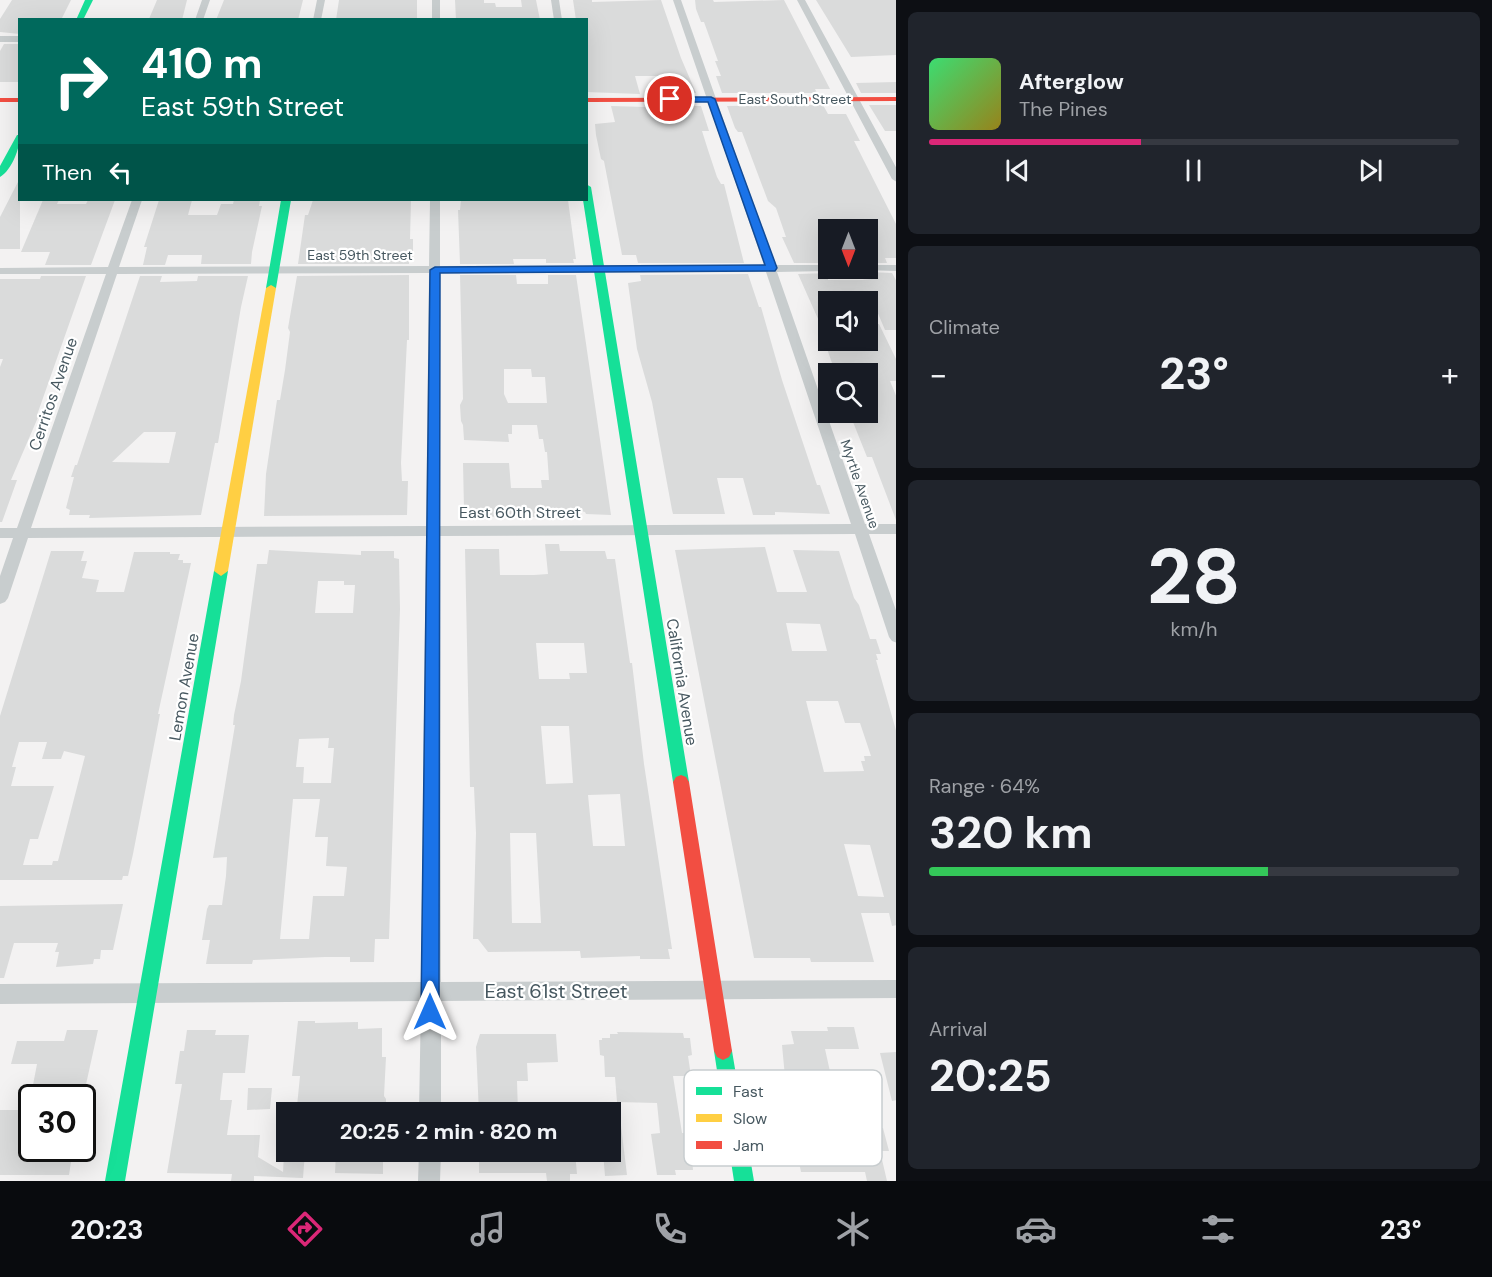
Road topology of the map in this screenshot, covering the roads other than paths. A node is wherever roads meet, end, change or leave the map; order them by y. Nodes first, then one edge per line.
1 (89, 0) edge
2 (206, 0) edge
3 (321, 0) edge
4 (436, 0) edge
5 (555, 0) edge
6 (677, 0) edge
7 (801, 0) edge
8 (80, 18) edge
9 (200, 18) edge
10 (317, 18) edge
11 (436, 18) edge
12 (558, 18) edge
13 (0, 39) edge
14 (18, 39) edge
15 (711, 99) junction
16 (855, 99) junction
17 (896, 99) edge
18 (0, 100) edge
19 (18, 100) edge
20 (588, 100) edge
21 (18, 141) edge
22 (0, 174) edge
23 (896, 177) edge
24 (588, 200) edge
25 (137, 201) edge
26 (286, 201) edge
27 (435, 201) edge
28 (771, 268) junction
29 (818, 268) edge
30 (878, 268) edge
31 (896, 268) edge
32 (600, 269) junction
33 (113, 270) junction
34 (274, 270) junction
35 (435, 270) junction
36 (0, 271) edge
37 (860, 529) junction
38 (896, 529) edge
39 (433, 530) junction
40 (642, 530) junction
41 (227, 531) junction
42 (0, 533) edge
43 (22, 533) junction
44 (0, 598) edge
45 (896, 634) edge
46 (896, 989) edge
47 (713, 990) junction
48 (430, 992) junction
49 (147, 993) junction
50 (0, 994) edge
51 (726, 1070) edge
52 (430, 1102) edge
53 (430, 1162) edge
54 (742, 1166) edge
55 (115, 1181) edge
56 (429, 1181) edge
57 (744, 1181) edge

1 - 8 street
2 - 9 street
3 - 10 street
4 - 11 street
5 - 12 street
6 - 15 street, Myrtle Avenue
7 - 16 street
13 - 14 street
15 - 16 street, East South Street
15 - 20 street, East South Street
15 - 28 street, Myrtle Avenue
16 - 17 street, East South Street
16 - 23 street
18 - 19 street
21 - 22 street
24 - 32 street, California Avenue
25 - 33 street, Cerritos Avenue
26 - 34 street, Lemon Avenue
27 - 35 street
28 - 29 street, East 59th Street
28 - 32 street, East 59th Street
28 - 37 street, Myrtle Avenue
30 - 31 street
32 - 35 street, East 59th Street
32 - 40 street, California Avenue
33 - 34 street, East 59th Street
33 - 36 street, East 59th Street
33 - 43 street, Cerritos Avenue
34 - 35 street, East 59th Street
34 - 41 street, Lemon Avenue
35 - 39 street
37 - 38 street, East 60th Street
37 - 40 street, East 60th Street
37 - 45 street, Myrtle Avenue
39 - 40 street, East 60th Street
39 - 41 street, East 60th Street
39 - 48 street
40 - 47 street, California Avenue
41 - 43 street, East 60th Street
41 - 49 street, Lemon Avenue
42 - 43 street, East 60th Street
43 - 44 street, Cerritos Avenue
46 - 47 street, East 61st Street
47 - 48 street, East 61st Street
47 - 51 street, California Avenue
48 - 49 street, East 61st Street
48 - 52 street
49 - 50 street, East 61st Street
49 - 55 street, Lemon Avenue
53 - 56 street
54 - 57 street, California Avenue

